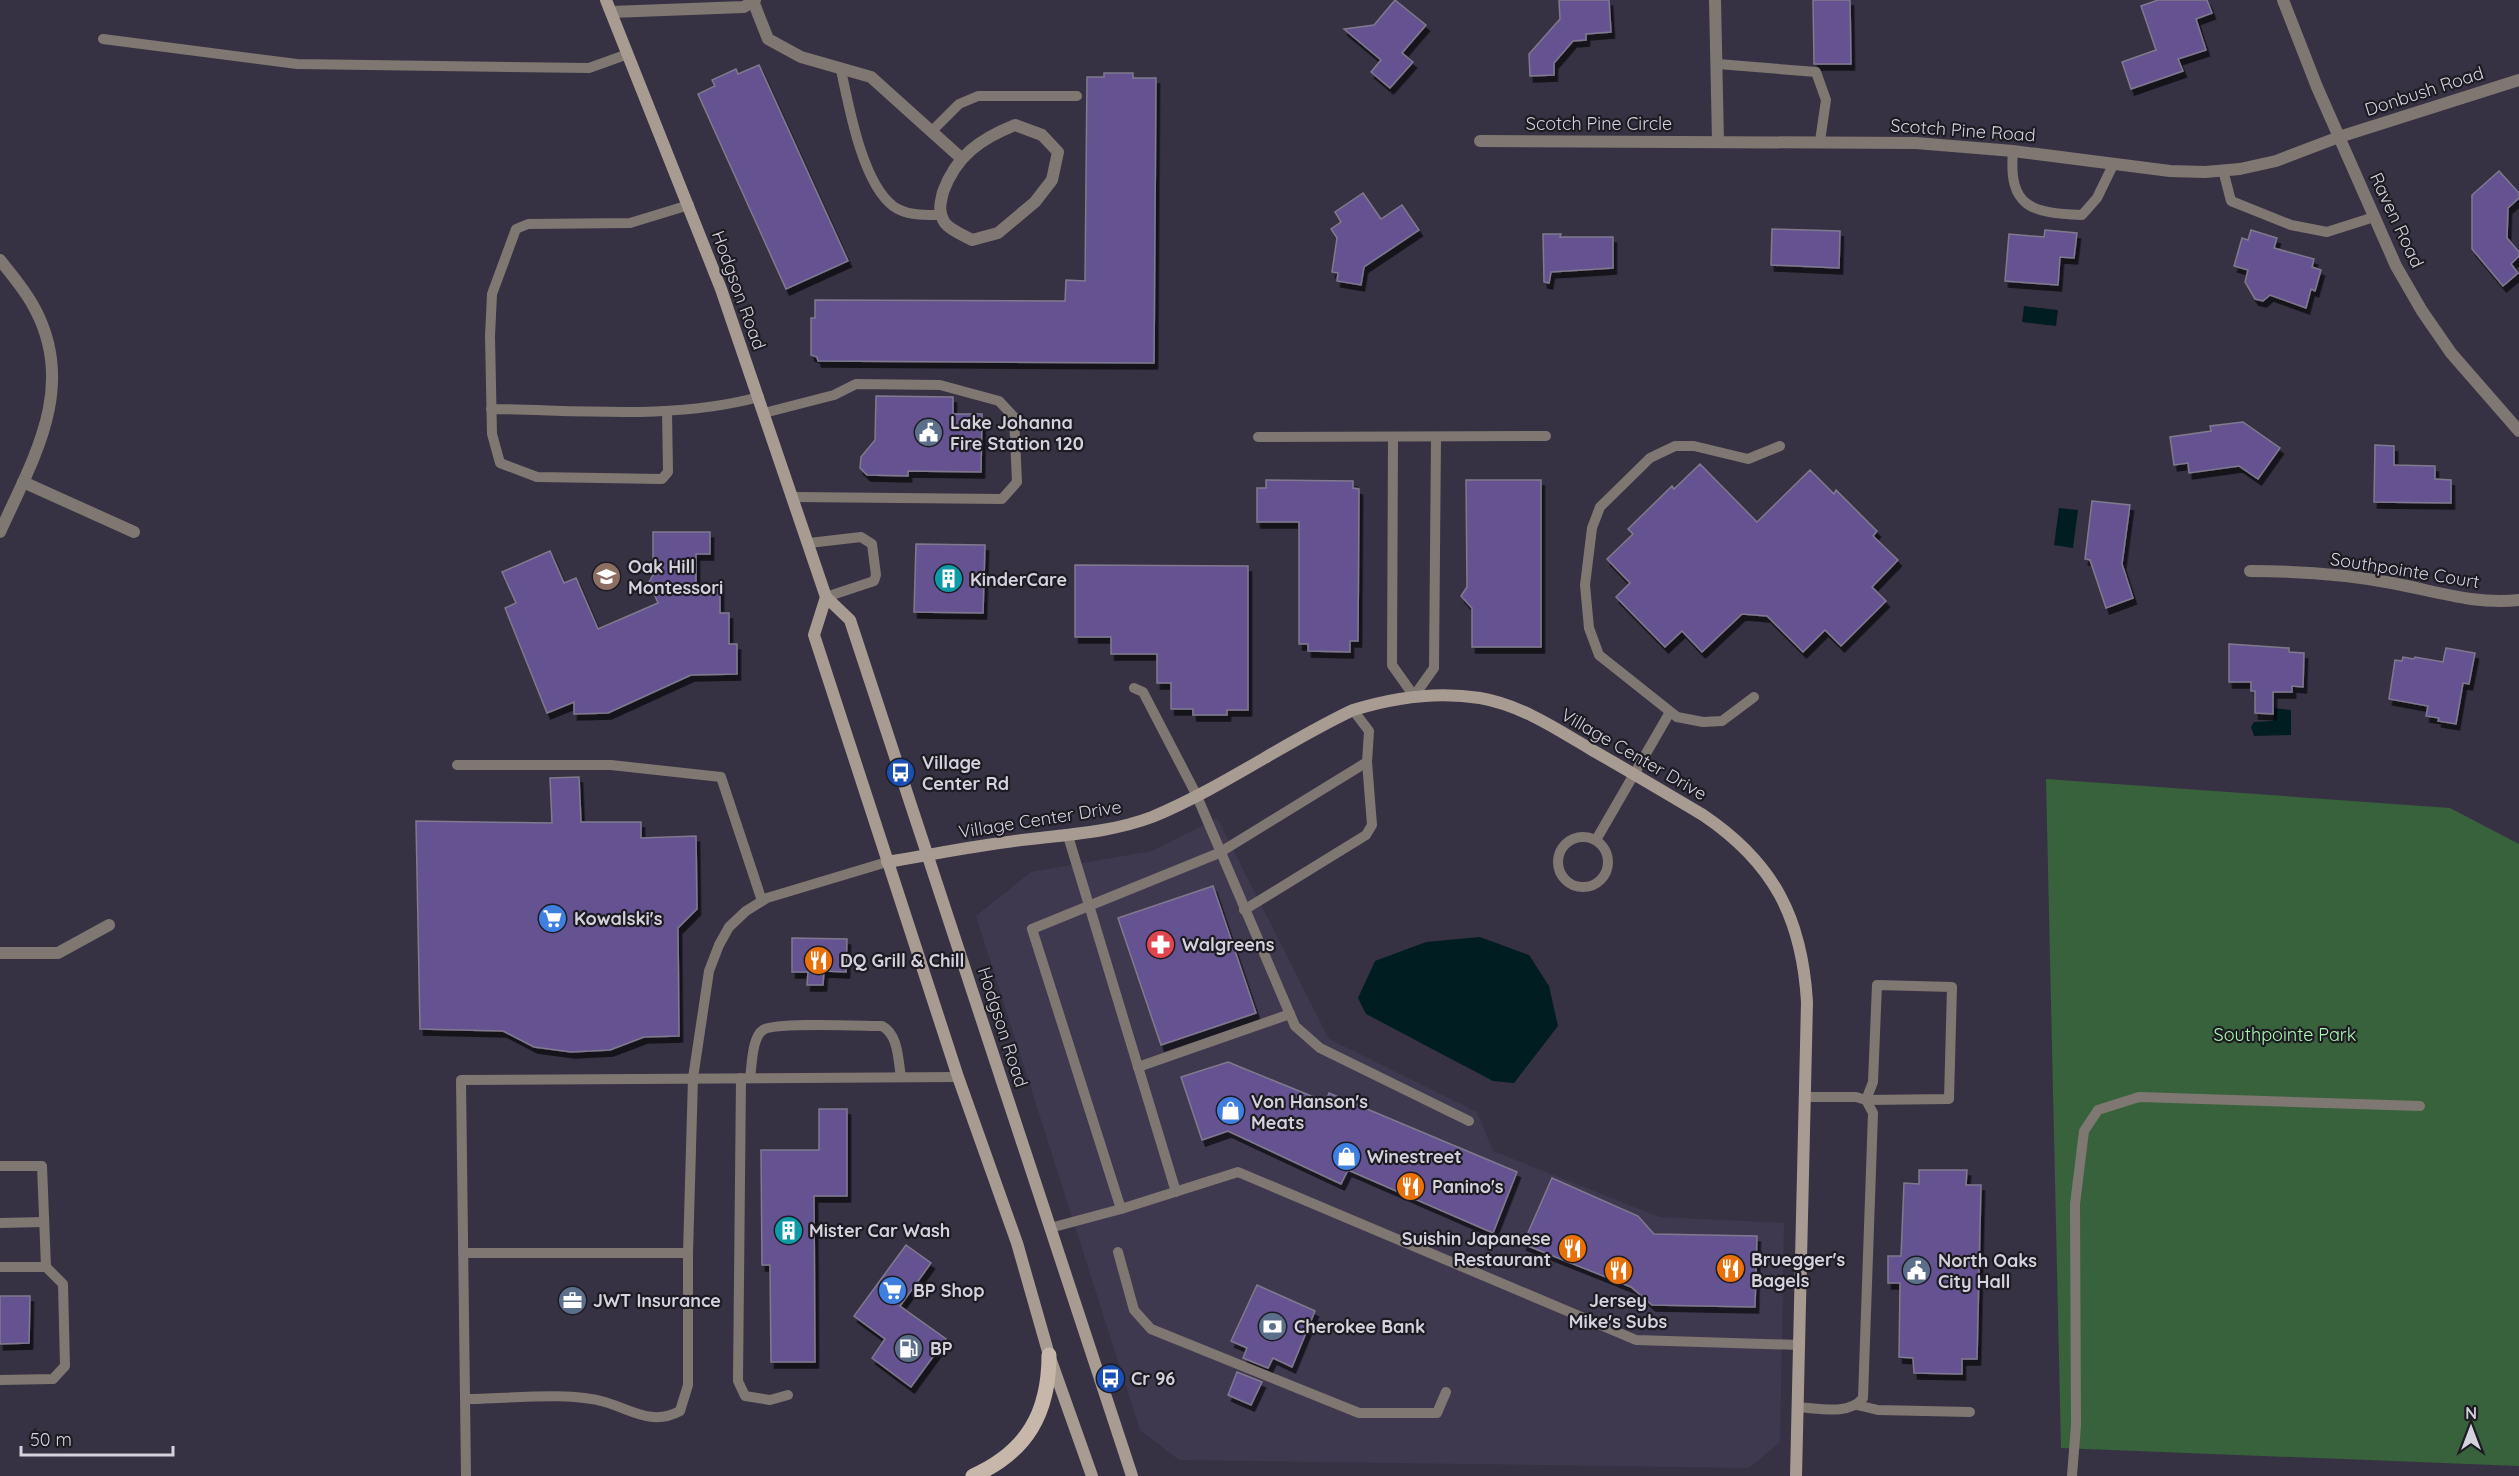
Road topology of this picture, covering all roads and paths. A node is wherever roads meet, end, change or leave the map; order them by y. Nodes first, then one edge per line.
1 (1715, 0) edge
2 (2283, 0) edge
3 (754, 1) edge
4 (609, 6) edge
5 (103, 39) dead end
6 (628, 54) junction
7 (1718, 64) junction
8 (841, 70) junction
9 (2519, 80) edge
10 (1077, 96) dead end
11 (933, 130) junction
12 (2339, 137) junction
13 (1480, 141) dead end
14 (1718, 141) junction
15 (1820, 141) junction
16 (2013, 150) junction
17 (961, 158) junction
18 (2114, 163) junction
19 (2223, 170) junction
20 (689, 205) junction
21 (942, 216) junction
22 (2374, 218) junction
23 (0, 260) edge
24 (759, 397) junction
25 (491, 409) junction
26 (667, 411) junction
27 (764, 413) junction
28 (2519, 431) edge
29 (1546, 436) dead end
30 (1258, 437) dead end
31 (1393, 437) junction
32 (1436, 437) junction
33 (1780, 446) dead end
34 (23, 482) junction
35 (794, 497) junction
36 (0, 532) edge
37 (134, 532) dead end
38 (809, 543) junction
39 (2250, 571) dead end
40 (826, 597) junction
41 (2519, 600) edge
42 (1134, 688) dead end
43 (1414, 696) junction
44 (1754, 697) dead end
45 (1353, 710) junction
46 (1670, 712) junction
47 (1367, 762) junction
48 (457, 765) dead end
49 (1634, 774) junction
50 (1196, 794) junction
51 (1068, 836) junction
52 (1596, 840) junction
53 (1219, 853) junction
54 (928, 855) junction
55 (887, 862) junction
56 (762, 901) junction
57 (1088, 906) junction
58 (1244, 910) junction
59 (109, 925) dead end
60 (0, 953) edge
61 (1290, 1014) junction
62 (1138, 1067) junction
63 (901, 1077) junction
64 (958, 1077) junction
65 (693, 1078) junction
66 (746, 1078) junction
67 (1805, 1097) junction
68 (1866, 1100) junction
69 (2421, 1106) dead end
70 (1469, 1120) dead end
71 (0, 1166) edge
72 (1176, 1192) junction
73 (1121, 1209) junction
74 (44, 1222) junction
75 (0, 1223) edge
76 (1050, 1228) junction
77 (1118, 1252) dead end
78 (463, 1253) junction
79 (688, 1253) junction
80 (45, 1267) junction
81 (0, 1268) edge
82 (1799, 1345) junction
83 (1049, 1355) junction
84 (0, 1380) edge
85 (1446, 1392) dead end
86 (788, 1395) dead end
87 (466, 1399) junction
88 (1857, 1405) junction
89 (1797, 1407) junction
90 (1970, 1412) dead end
91 (466, 1476) edge
92 (974, 1476) edge
93 (1092, 1476) edge
94 (1132, 1476) edge
95 (1796, 1476) edge
96 (2072, 1476) edge

1 - 7 street
2 - 12 street, Raven Road
3 - 4 street
3 - 8 street
4 - 6 main road, Hodgson Road
5 - 6 lane
6 - 20 main road, Hodgson Road
7 - 14 street
7 - 15 lane
8 - 11 street
8 - 21 lane
9 - 12 street, Donbush Road
10 - 11 lane
11 - 17 street
12 - 19 street, Scotch Pine Road
12 - 22 street, Raven Road
13 - 14 street, Scotch Pine Circle
14 - 15 street, Scotch Pine Road
15 - 16 street, Scotch Pine Road
16 - 18 street, Scotch Pine Road
16 - 18 lane
17 - 21 street
17 - 21 street
18 - 19 street, Scotch Pine Road
19 - 22 lane
20 - 24 main road, Hodgson Road
20 - 25 lane
22 - 28 street, Raven Road
23 - 34 street
24 - 26 lane
24 - 27 main road, Hodgson Road
25 - 26 lane
25 - 26 lane
27 - 35 main road, Hodgson Road
27 - 35 lane
29 - 32 lane
30 - 31 lane
31 - 32 lane
31 - 43 lane
32 - 43 lane
33 - 46 lane
34 - 36 street
34 - 37 street
35 - 38 main road, Hodgson Road
38 - 40 main road, Hodgson Road
38 - 40 lane
39 - 41 street, Southpointe Court
40 - 54 main road, Hodgson Road
40 - 55 main road
42 - 50 lane
43 - 45 main road, Village Center Drive
43 - 49 main road, Village Center Drive
44 - 46 lane
45 - 47 lane
45 - 50 main road, Village Center Drive
46 - 49 lane
47 - 53 lane
47 - 58 lane
48 - 56 lane
49 - 52 lane
49 - 67 main road, Village Center Drive
50 - 51 main road, Village Center Drive
50 - 53 lane
51 - 54 main road, Village Center Drive
51 - 57 lane
52 - 52 lane
53 - 57 lane
53 - 58 lane
54 - 55 main road, Village Center Drive
54 - 76 main road, Hodgson Road
55 - 56 lane
55 - 64 main road
56 - 65 lane
57 - 62 lane
57 - 73 lane
58 - 61 lane
59 - 60 street
61 - 62 lane
61 - 70 lane
62 - 72 lane
63 - 64 lane
63 - 66 lane
63 - 66 lane
64 - 83 main road
65 - 66 lane
65 - 78 lane
65 - 79 lane
66 - 86 lane
67 - 68 lane
67 - 82 main road, Village Center Drive
68 - 68 lane
68 - 88 lane
69 - 96 lane
71 - 74 lane
72 - 73 lane
72 - 82 lane
73 - 76 lane
74 - 75 lane
74 - 80 lane
76 - 94 main road, Hodgson Road
77 - 85 lane
78 - 79 lane
78 - 87 lane
79 - 87 lane
80 - 81 lane
80 - 84 lane
82 - 89 main road, Village Center Drive
83 - 92 main road
83 - 93 main road
87 - 91 lane
88 - 89 lane
88 - 90 lane
89 - 95 main road, Village Center Drive

